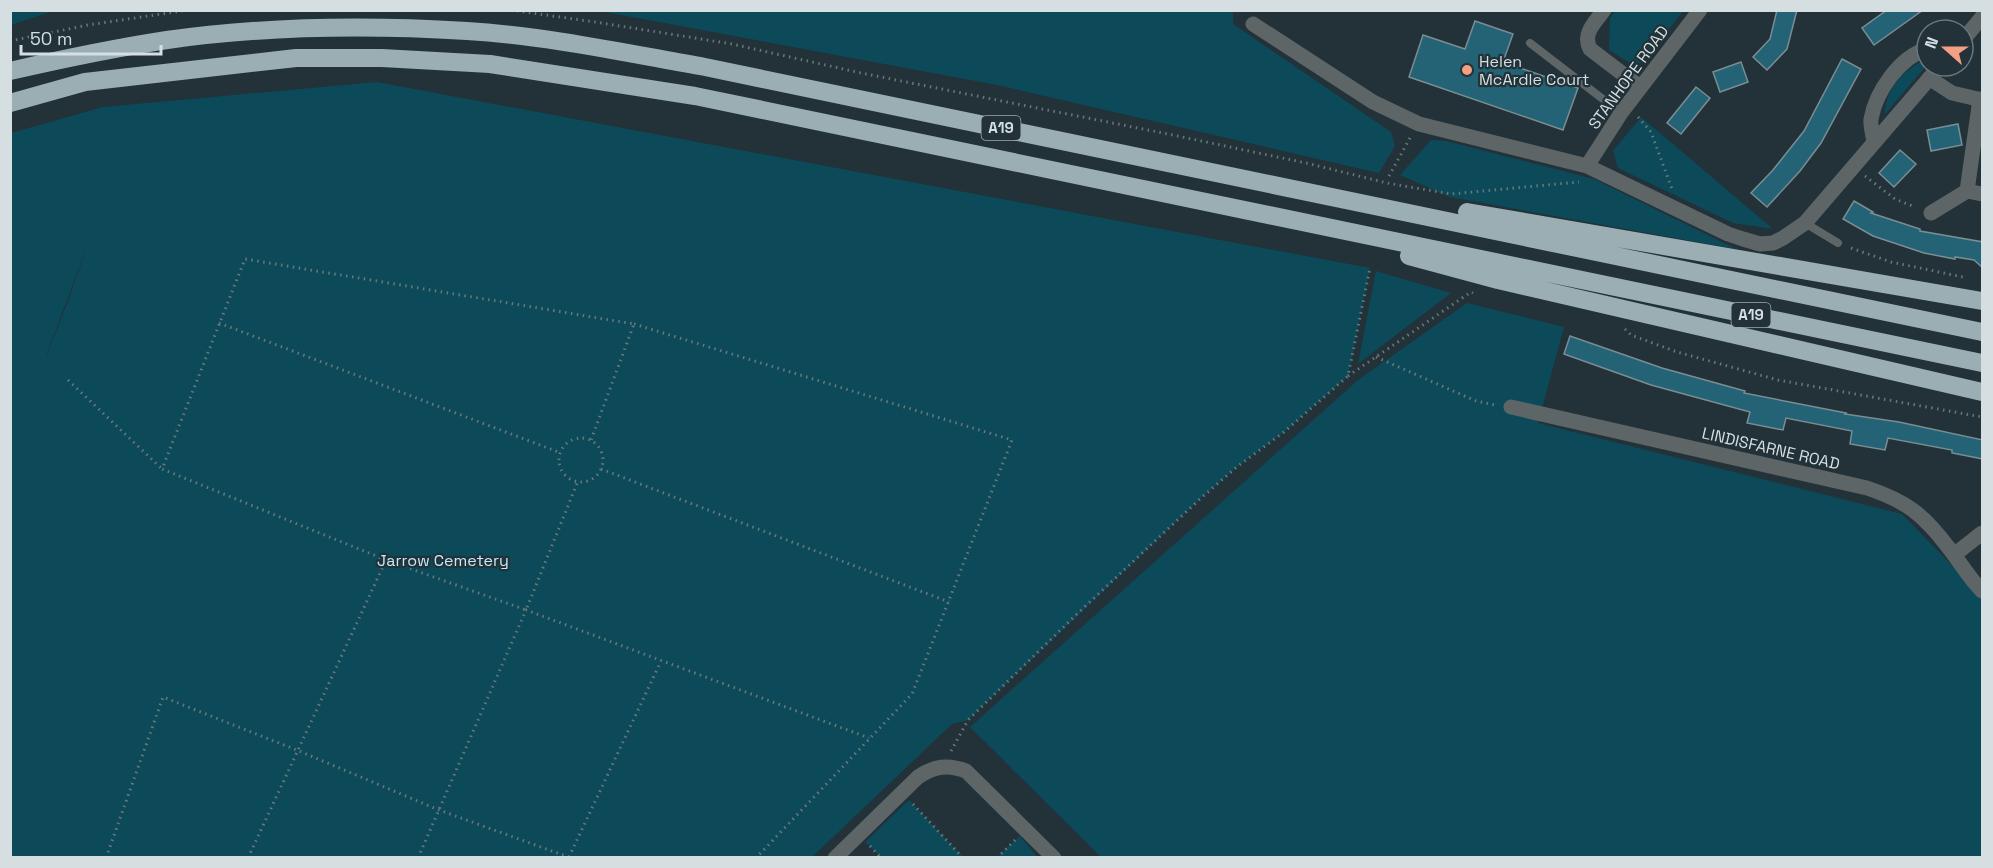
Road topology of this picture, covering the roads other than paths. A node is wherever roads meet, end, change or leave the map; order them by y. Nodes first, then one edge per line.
1 (1604, 10) edge
2 (1700, 10) edge
3 (1253, 24) dead end
4 (1530, 43) dead end
5 (1915, 52) edge
6 (10, 71) edge
7 (1929, 78) joint
8 (1640, 87) junction
9 (1982, 99) edge
10 (10, 103) edge
11 (1623, 110) junction
12 (1874, 142) junction
13 (1587, 166) junction
14 (1301, 189) junction
15 (1967, 191) junction
16 (1983, 194) edge
17 (1931, 213) road end
18 (1296, 222) junction
19 (1805, 223) junction
20 (1838, 243) road end
21 (1983, 301) edge
22 (1983, 332) edge
23 (1983, 363) edge
24 (1983, 392) edge
25 (1511, 407) road end
26 (1983, 533) edge
27 (1954, 555) junction
28 (1983, 591) edge
29 (835, 858) edge
30 (1054, 858) edge

1 - 8 street
2 - 8 street, STANHOPE ROAD
3 - 13 street
4 - 11 lane
5 - 12 street
6 - 14 highway, A19
7 - 9 street
7 - 12 street
8 - 11 street, STANHOPE ROAD
9 - 15 street
10 - 18 highway, A19
11 - 13 street, STANHOPE ROAD
12 - 19 street
13 - 19 street
14 - 21 highway
14 - 22 highway, A19
15 - 16 street
15 - 17 street
18 - 23 highway, A19
18 - 24 highway
19 - 20 lane
25 - 27 street, LINDISFARNE ROAD
26 - 27 street
27 - 28 street, LINDISFARNE ROAD
29 - 30 street

